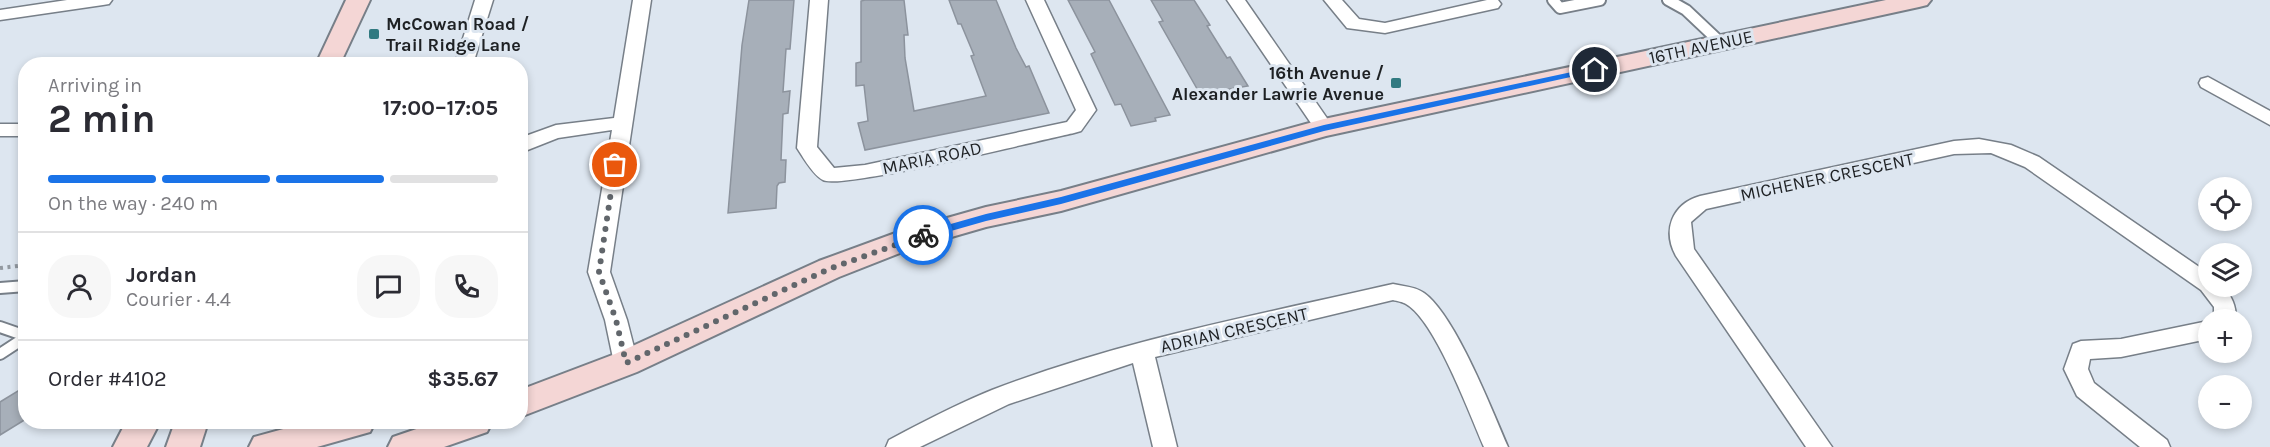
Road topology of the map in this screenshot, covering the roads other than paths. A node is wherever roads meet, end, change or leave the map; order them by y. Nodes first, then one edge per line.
1 (103, 0) edge
2 (358, 0) edge
3 (483, 0) edge
4 (642, 0) edge
5 (819, 0) edge
6 (1035, 0) edge
7 (1236, 0) edge
8 (1333, 0) edge
9 (1553, 0) edge
10 (1600, 0) edge
11 (1668, 0) edge
12 (1919, 0) edge
13 (1490, 2) edge
14 (0, 15) edge
15 (1721, 43) junction
16 (331, 57) edge
17 (466, 57) edge
18 (2208, 83) dead end
19 (2270, 119) edge
20 (622, 123) junction
21 (1324, 128) junction
22 (0, 130) edge
23 (18, 130) edge
24 (528, 142) edge
25 (2198, 277) edge
26 (18, 287) edge
27 (0, 288) edge
28 (0, 327) edge
29 (2198, 332) edge
30 (18, 334) edge
31 (18, 342) edge
32 (1142, 351) junction
33 (0, 354) edge
34 (626, 363) junction
35 (528, 400) edge
36 (138, 429) edge
37 (189, 429) edge
38 (332, 429) edge
39 (456, 429) edge
40 (129, 447) edge
41 (183, 447) edge
42 (266, 447) edge
43 (405, 447) edge
44 (898, 447) edge
45 (1165, 447) edge
46 (1496, 447) edge
47 (1820, 447) edge
48 (2158, 447) edge

1 - 14 street
2 - 16 main road
3 - 17 street
4 - 20 street
5 - 6 street, MARIA ROAD
7 - 21 street
8 - 13 street
9 - 10 lane
11 - 15 lane
12 - 15 main road, 16TH AVENUE
15 - 21 main road, 16TH AVENUE
18 - 19 street
20 - 24 street
20 - 34 street
21 - 34 main road, 16TH AVENUE
22 - 23 street
25 - 47 street, MICHENER CRESCENT
26 - 27 lane
28 - 30 lane
29 - 48 street
31 - 33 lane
32 - 44 street, ADRIAN CRESCENT
32 - 45 street
32 - 46 street, ADRIAN CRESCENT
34 - 35 main road, 16TH AVENUE
36 - 40 main road
37 - 41 main road
38 - 42 main road
39 - 43 main road

